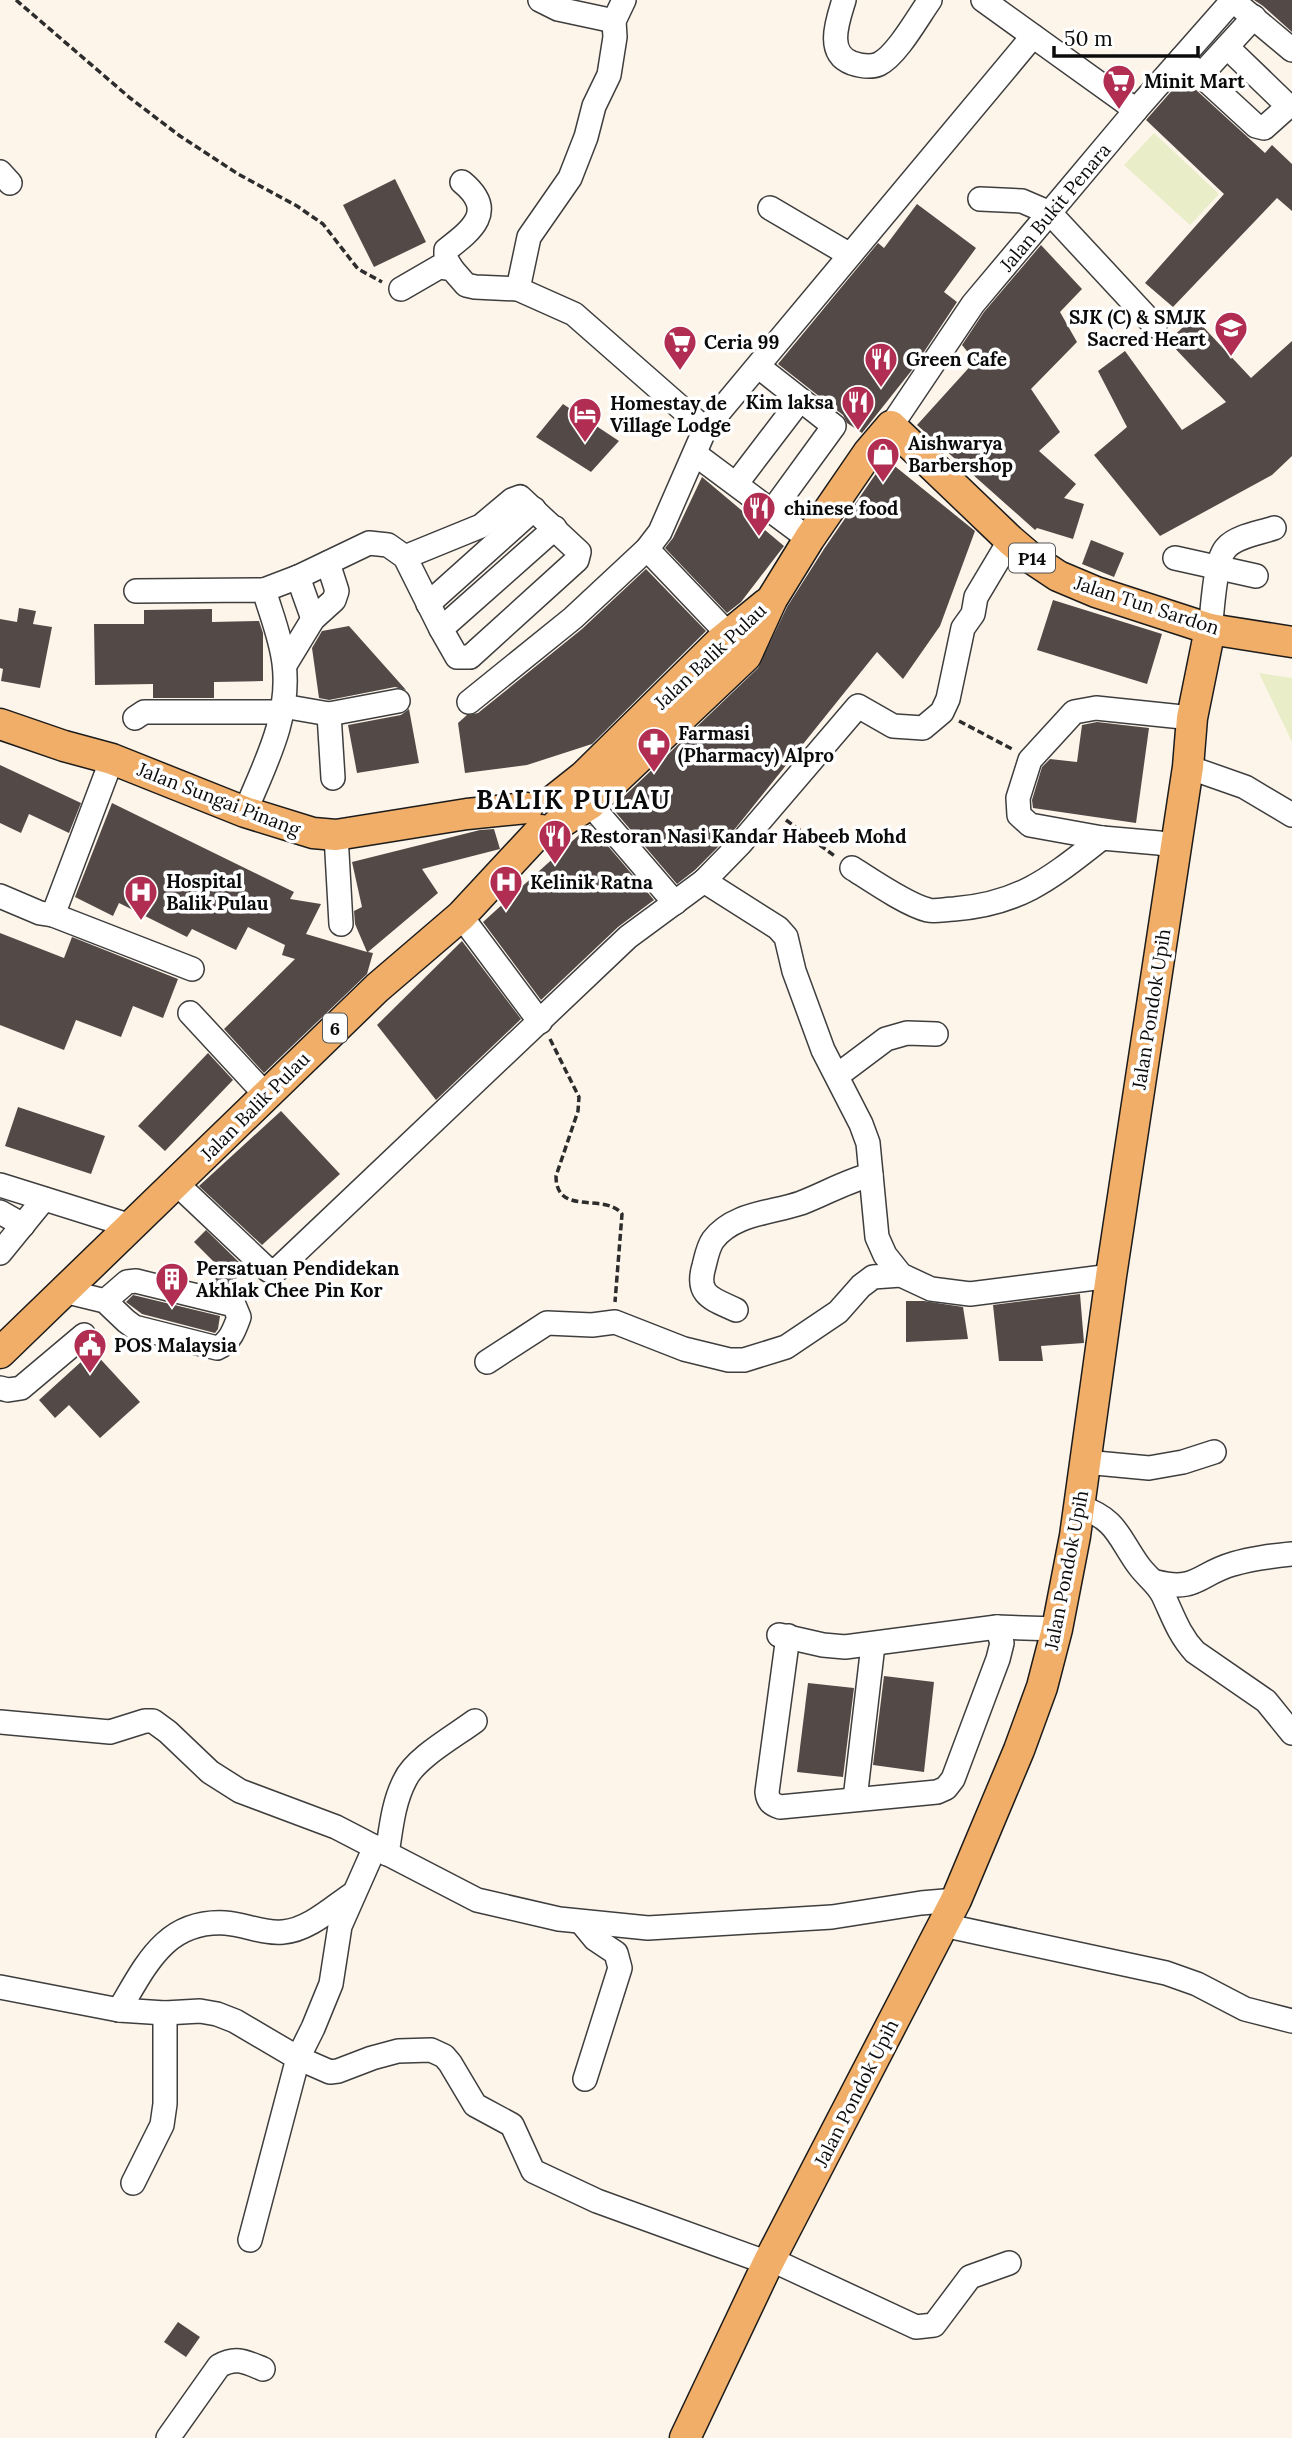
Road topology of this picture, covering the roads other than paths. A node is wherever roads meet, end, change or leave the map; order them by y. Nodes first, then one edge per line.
1 (540, 0) edge
2 (624, 0) edge
3 (844, 0) edge
4 (930, 0) edge
5 (984, 0) edge
6 (1233, 0) edge
7 (1254, 17) junction
8 (614, 21) junction
9 (1033, 36) junction
10 (1227, 47) junction
11 (1292, 50) edge
12 (1182, 58) junction
13 (1201, 75) junction
14 (1136, 110) junction
15 (462, 182) dead end
16 (980, 199) dead end
17 (770, 208) dead end
18 (1050, 213) junction
19 (850, 255) junction
20 (452, 269) junction
21 (401, 289) road end
22 (518, 289) junction
23 (1155, 326) dead end
24 (759, 368) junction
25 (800, 400) junction
26 (891, 426) junction
27 (705, 429) junction
28 (695, 454) junction
29 (736, 484) junction
30 (534, 509) junction
31 (772, 511) junction
32 (555, 528) junction
33 (1274, 528) dead end
34 (809, 539) junction
35 (1010, 540) junction
36 (648, 549) junction
37 (405, 557) junction
38 (1175, 558) dead end
39 (328, 563) junction
40 (1219, 567) junction
41 (1256, 576) dead end
42 (298, 577) junction
43 (264, 590) junction
44 (136, 592) dead end
45 (772, 599) junction
46 (428, 604) junction
47 (313, 619) junction
48 (441, 629) junction
49 (1210, 629) junction
50 (729, 635) junction
51 (1292, 642) edge
52 (285, 664) junction
53 (398, 701) dead end
54 (470, 702) dead end
55 (283, 709) junction
56 (329, 714) junction
57 (135, 718) dead end
58 (1192, 718) junction
59 (0, 724) edge
60 (113, 759) junction
61 (1188, 767) junction
62 (334, 778) dead end
63 (590, 804) junction
64 (245, 812) junction
65 (1292, 815) edge
66 (545, 816) junction
67 (336, 835) junction
68 (1102, 838) junction
69 (1176, 847) junction
70 (852, 868) road end
71 (704, 881) junction
72 (0, 896) edge
73 (675, 902) junction
74 (53, 915) junction
75 (461, 916) junction
76 (341, 924) dead end
77 (192, 969) dead end
78 (190, 1013) dead end
79 (540, 1022) junction
80 (936, 1034) dead end
81 (838, 1075) junction
82 (265, 1094) junction
83 (871, 1175) junction
84 (177, 1184) junction
85 (0, 1185) edge
86 (44, 1199) junction
87 (0, 1212) edge
88 (23, 1225) junction
89 (131, 1226) junction
90 (0, 1253) edge
91 (901, 1275) junction
92 (1111, 1276) junction
93 (64, 1292) junction
94 (105, 1301) junction
95 (736, 1310) dead end
96 (84, 1335) dead end
97 (0, 1353) edge
98 (487, 1362) dead end
99 (0, 1388) edge
100 (1214, 1452) dead end
101 (1085, 1462) junction
102 (1080, 1507) junction
103 (1292, 1554) edge
104 (1156, 1582) junction
105 (998, 1627) junction
106 (1057, 1629) junction
107 (873, 1645) junction
108 (475, 1721) dead end
109 (0, 1722) edge
110 (1292, 1733) edge
111 (855, 1800) junction
112 (381, 1850) junction
113 (355, 1892) junction
114 (949, 1913) junction
115 (581, 1922) junction
116 (0, 1987) edge
117 (120, 2010) junction
118 (165, 2013) junction
119 (1292, 2021) edge
120 (298, 2058) junction
121 (585, 2079) dead end
122 (133, 2183) dead end
123 (250, 2240) dead end
124 (769, 2261) junction
125 (1009, 2263) dead end
126 (263, 2369) dead end
127 (168, 2438) edge
128 (685, 2438) edge

1 - 8 street
2 - 8 street
3 - 4 street
5 - 9 street
6 - 7 street
6 - 12 street, Jalan Bukit Penara
7 - 10 street
7 - 11 street
8 - 22 street
9 - 14 street
9 - 19 street
10 - 13 street
10 - 13 street
12 - 13 street
12 - 14 street, Jalan Bukit Penara
14 - 18 street, Jalan Bukit Penara
15 - 20 street
16 - 18 street
17 - 19 street
18 - 23 street
18 - 26 street, Jalan Bukit Penara
19 - 24 street
20 - 21 street
20 - 22 street
22 - 27 street
24 - 25 street
24 - 27 street
25 - 29 street
25 - 31 street
26 - 34 main road, Jalan Balik Pulau / 6
26 - 35 main road, Jalan Tun Sardon / P14
27 - 28 street
28 - 29 street
28 - 36 street
29 - 31 street
30 - 32 street
30 - 37 street
30 - 46 street
31 - 34 street
32 - 48 street
32 - 48 street
33 - 40 street
34 - 45 main road, Jalan Balik Pulau / 6
35 - 49 main road, Jalan Tun Sardon / P14
35 - 71 street
36 - 50 street
36 - 54 street
37 - 39 street
37 - 46 street
38 - 40 street
39 - 42 street
39 - 47 street
40 - 41 street
40 - 49 street
42 - 43 street
42 - 47 street
43 - 44 street
43 - 52 street
45 - 50 main road, Jalan Balik Pulau / 6
45 - 63 main road, Jalan Balik Pulau / 6
46 - 48 street
47 - 52 street
49 - 51 main road, Jalan Tun Sardon / P14
49 - 58 main road, Jalan Pondok Upih
50 - 66 main road, Jalan Balik Pulau / 6
52 - 55 street
53 - 56 street
55 - 56 street
55 - 57 street
55 - 64 street
56 - 62 street
58 - 61 main road, Jalan Pondok Upih
58 - 68 street
59 - 60 main road, Jalan Sungai Pinang / 6
60 - 64 main road, Jalan Sungai Pinang / 6
60 - 74 street
61 - 65 street
61 - 69 main road, Jalan Pondok Upih
63 - 66 main road, Jalan Balik Pulau / 6
63 - 73 street
64 - 67 main road, Jalan Sungai Pinang / 6
66 - 67 main road, Jalan Sungai Pinang / 6
66 - 75 main road, Jalan Balik Pulau / 6
67 - 76 street
68 - 69 street
68 - 70 street
69 - 92 main road, Jalan Pondok Upih
71 - 73 street
71 - 81 street
72 - 74 street
73 - 79 street
74 - 77 street
75 - 79 street
75 - 82 main road, Jalan Balik Pulau / 6
78 - 82 street
79 - 84 street
80 - 81 street
81 - 83 street
82 - 84 main road, Jalan Balik Pulau / 6
83 - 91 street
83 - 95 street
84 - 89 main road, Jalan Balik Pulau / 6
85 - 86 street
86 - 88 street
86 - 89 street
87 - 88 street
88 - 90 street
89 - 93 main road, Jalan Balik Pulau / 6
91 - 92 street
91 - 98 street
92 - 101 main road, Jalan Pondok Upih
93 - 94 street
93 - 97 main road, Jalan Balik Pulau / 6
94 - 94 street
96 - 99 street
100 - 101 street
101 - 102 main road, Jalan Pondok Upih
102 - 104 street
102 - 106 main road, Jalan Pondok Upih
103 - 104 street
104 - 110 street
105 - 106 street
105 - 107 street
105 - 111 street
106 - 114 main road, Jalan Pondok Upih
107 - 111 street
107 - 111 street
108 - 112 street
109 - 112 street
112 - 113 street
112 - 115 street
113 - 117 street
113 - 120 street
114 - 115 street
114 - 119 street
114 - 124 main road, Jalan Pondok Upih
115 - 121 street
116 - 117 street
117 - 118 street
118 - 120 street
118 - 122 street
120 - 123 street
120 - 124 street
124 - 125 street
124 - 128 main road, Jalan Pondok Upih
126 - 127 street

